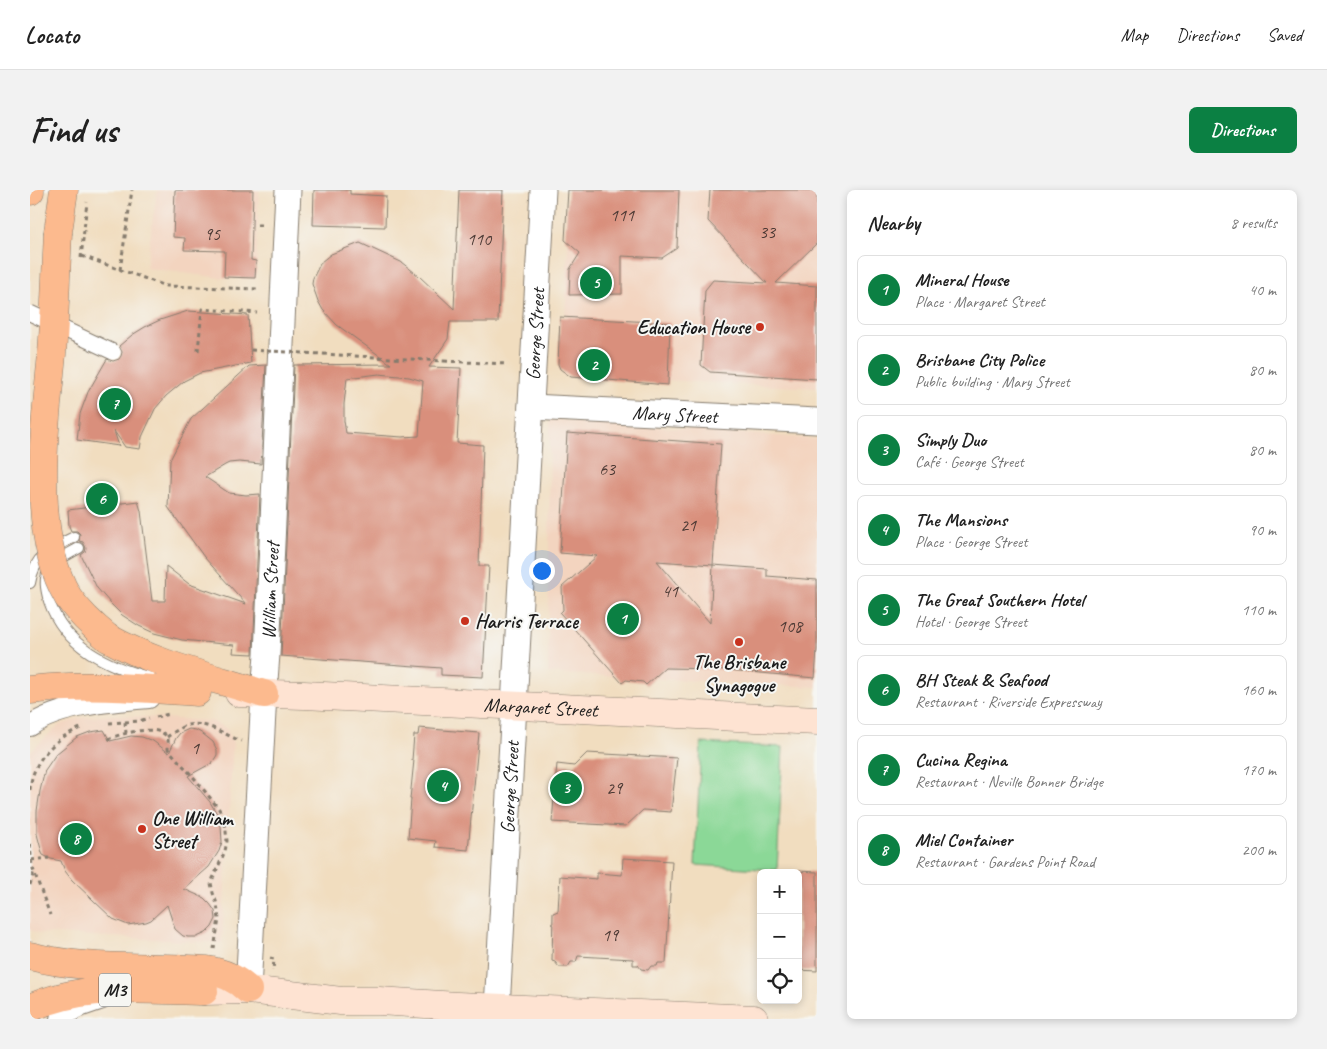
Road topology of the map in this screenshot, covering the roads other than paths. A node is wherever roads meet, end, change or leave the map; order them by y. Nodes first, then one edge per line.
1 (64, 190) edge
2 (288, 190) edge
3 (544, 190) edge
4 (58, 232) junction
5 (30, 313) edge
6 (113, 352) dead end
7 (30, 399) edge
8 (531, 407) junction
9 (817, 421) edge
10 (74, 538) dead end
11 (78, 548) dead end
12 (30, 583) edge
13 (30, 690) edge
14 (201, 691) junction
15 (264, 694) junction
16 (515, 706) junction
17 (817, 721) edge
18 (30, 726) edge
19 (30, 956) edge
20 (248, 990) junction
21 (204, 991) junction
22 (30, 1008) edge
23 (496, 1015) edge
24 (60, 1019) edge
25 (754, 1019) edge

1 - 4 highway
2 - 15 street, William Street
3 - 8 street, George Street
4 - 7 highway, bridge
4 - 15 highway, bridge
5 - 6 street, bridge
8 - 9 street, Mary Street
8 - 16 street, George Street
10 - 12 lane
11 - 14 lane
13 - 14 highway
14 - 15 main road, Margaret Street
14 - 18 street
15 - 16 main road, Margaret Street
15 - 20 street, William Street
16 - 17 main road, Margaret Street
16 - 23 street, George Street
19 - 20 highway, M3
20 - 21 main road, M3
20 - 23 main road
21 - 22 highway, M3
21 - 24 street
23 - 25 main road

